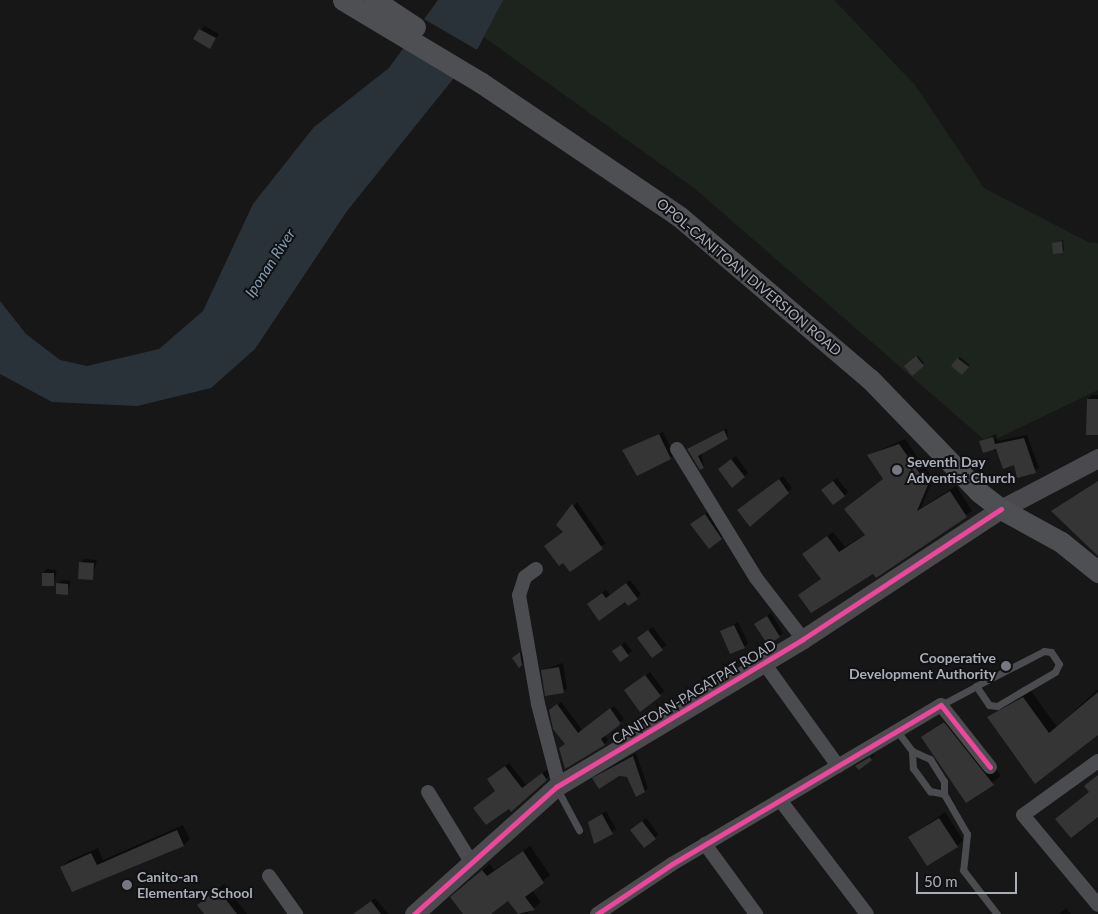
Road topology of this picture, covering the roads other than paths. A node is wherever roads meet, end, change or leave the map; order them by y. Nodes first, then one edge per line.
1 (343, 0) edge
2 (374, 0) edge
3 (403, 28) junction
4 (455, 67) junction
5 (677, 448) dead end
6 (1098, 458) edge
7 (1007, 506) junction
8 (536, 569) dead end
9 (1098, 572) edge
10 (803, 638) junction
11 (764, 663) junction
12 (976, 686) junction
13 (941, 705) junction
14 (897, 731) junction
15 (912, 751) junction
16 (1098, 761) edge
17 (838, 766) junction
18 (990, 767) dead end
19 (558, 786) junction
20 (428, 792) dead end
21 (944, 794) junction
22 (780, 800) junction
23 (579, 830) dead end
24 (706, 844) junction
25 (471, 862) junction
26 (269, 876) dead end
27 (1098, 905) edge
28 (296, 914) edge
29 (414, 914) edge
30 (596, 914) edge
31 (756, 914) edge
32 (867, 914) edge
33 (997, 914) edge

1 - 3 main road, OPOL-CANITOAN DIVERSION ROAD
2 - 3 main road, OPOL-CANITOAN DIVERSION ROAD
3 - 4 main road, OPOL-CANITOAN DIVERSION ROAD
3 - 4 main road, OPOL-CANITOAN DIVERSION ROAD
4 - 7 main road, OPOL-CANITOAN DIVERSION ROAD
5 - 10 street
6 - 7 street, CANITOAN-PAGATPAT ROAD
7 - 9 main road, OPOL-CANITOAN DIVERSION ROAD
7 - 10 street, CANITOAN-PAGATPAT ROAD
8 - 19 street
10 - 11 street, CANITOAN-PAGATPAT ROAD
11 - 17 street
11 - 19 street, CANITOAN-PAGATPAT ROAD
12 - 12 lane
12 - 13 lane
13 - 14 street
13 - 18 street
14 - 15 lane
14 - 17 street
15 - 21 lane
15 - 21 lane
16 - 27 street
17 - 22 street
19 - 23 lane
19 - 25 street, CANITOAN-PAGATPAT ROAD
20 - 25 street
21 - 33 lane
22 - 24 street
22 - 32 street
24 - 30 street
24 - 31 street
25 - 29 street, CANITOAN-PAGATPAT ROAD
26 - 28 street

